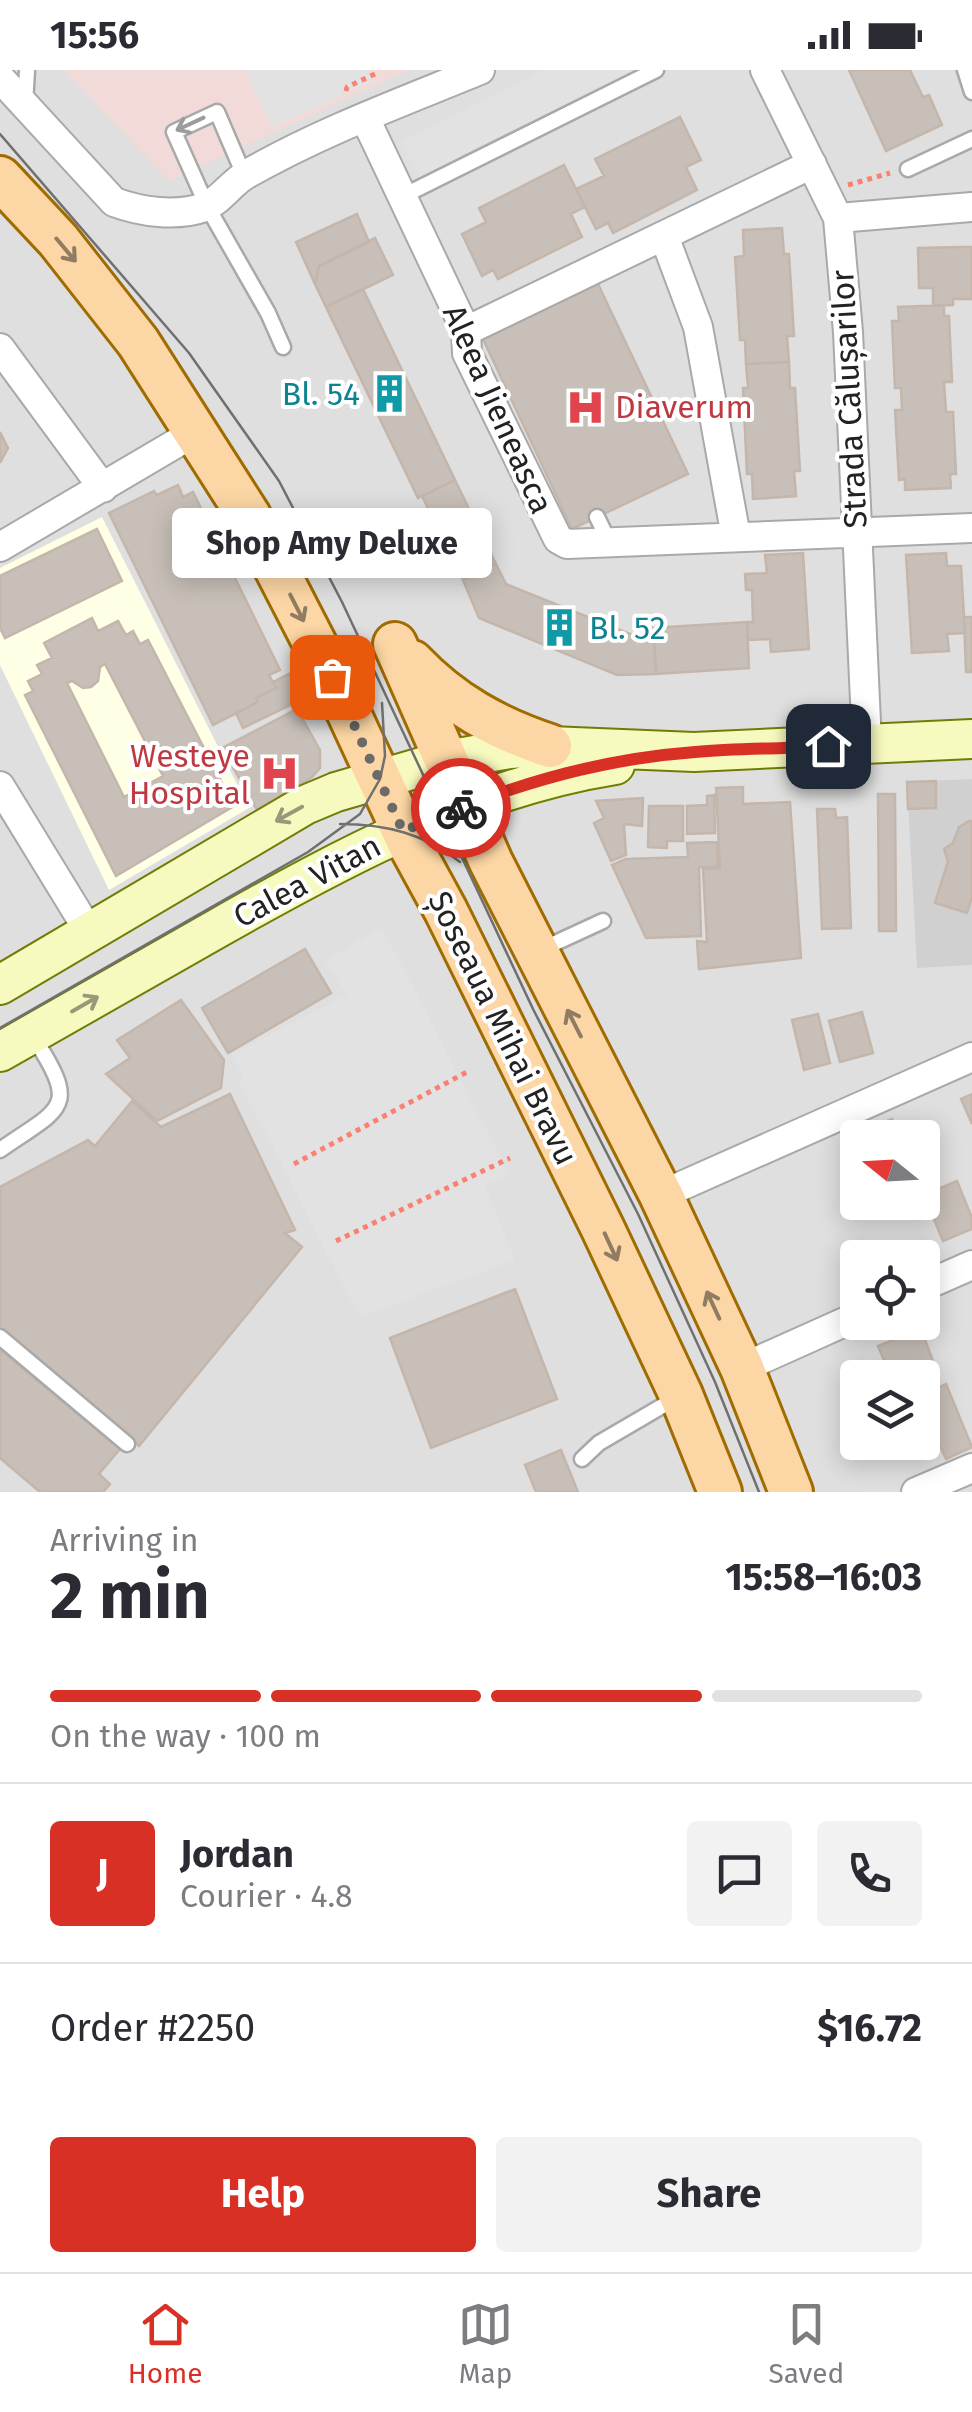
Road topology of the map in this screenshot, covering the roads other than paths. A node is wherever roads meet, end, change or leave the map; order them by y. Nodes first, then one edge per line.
1 (27, 70) edge
2 (480, 70) edge
3 (656, 70) edge
4 (765, 70) edge
5 (964, 70) edge
6 (0, 78) edge
7 (972, 92) edge
8 (25, 105) junction
9 (365, 118) junction
10 (972, 139) edge
11 (812, 164) junction
12 (908, 169) road end
13 (244, 175) junction
14 (0, 178) edge
15 (403, 196) junction
16 (207, 206) junction
17 (972, 207) edge
18 (838, 218) junction
19 (664, 236) junction
20 (466, 331) junction
21 (283, 347) dead end
22 (0, 348) edge
23 (197, 432) junction
24 (104, 488) junction
25 (972, 528) edge
26 (858, 532) junction
27 (736, 537) junction
28 (0, 547) edge
29 (972, 739) edge
30 (867, 744) junction
31 (550, 746) junction
32 (694, 752) junction
33 (446, 760) junction
34 (380, 779) junction
35 (0, 786) edge
36 (466, 806) junction
37 (403, 831) junction
38 (603, 920) dead end
39 (90, 934) junction
40 (538, 951) junction
41 (0, 985) edge
42 (16, 1043) edge
43 (972, 1057) edge
44 (0, 1150) edge
45 (661, 1195) junction
46 (972, 1265) edge
47 (940, 1279) edge
48 (840, 1324) edge
49 (0, 1337) edge
50 (742, 1368) junction
51 (680, 1396) junction
52 (127, 1444) dead end
53 (582, 1459) dead end
54 (972, 1468) edge
55 (720, 1492) edge
56 (791, 1492) edge
57 (916, 1492) edge

1 - 8 lane
2 - 9 street
3 - 15 lane
4 - 11 street, Strada Călușarilor
5 - 7 lane
6 - 8 street
8 - 16 street
9 - 13 street
9 - 15 street, Aleea Jieneasca
10 - 12 lane
11 - 18 street, Strada Călușarilor
11 - 19 street
13 - 16 street
13 -> 16 lane
14 -> 23 main road, Șoseaua Mihai Bravu
15 - 20 street, Aleea Jieneasca
16 - 21 lane
17 - 18 street
18 - 26 street, Strada Călușarilor
19 - 20 street
19 - 27 street
20 - 27 street, Aleea Jieneasca
22 - 24 street
23 - 24 street
23 -> 34 main road, Șoseaua Mihai Bravu
24 - 28 street
25 - 26 street, Aleea Jieneasca
26 - 27 street, Aleea Jieneasca
26 - 30 street, Strada Călușarilor
29 - 30 main road, Calea Vitan
30 - 32 main road, Calea Vitan
31 - 32 main road, Calea Vitan
31 - 33 main road, Calea Vitan
31 - 33 main road, Șoseaua Mihai Bravu
32 - 36 main road, Calea Vitan
33 - 34 main road, Calea Vitan
33 - 36 main road, Șoseaua Mihai Bravu
34 - 37 main road, Șoseaua Mihai Bravu
34 -> 39 main road, Calea Vitan
35 - 39 street
36 - 37 main road, Calea Vitan
36 - 40 main road, Șoseaua Mihai Bravu
42 -> 37 main road, Calea Vitan
37 -> 51 main road, Șoseaua Mihai Bravu
38 - 40 lane
39 - 41 main road, Calea Vitan
45 -> 40 main road, Șoseaua Mihai Bravu
42 - 44 lane
43 - 45 street
50 -> 45 main road, Șoseaua Mihai Bravu
46 - 47 street
48 - 50 street
49 - 52 lane
50 - 56 main road, Șoseaua Mihai Bravu
51 - 53 lane
51 - 55 main road, Șoseaua Mihai Bravu
54 - 57 street

